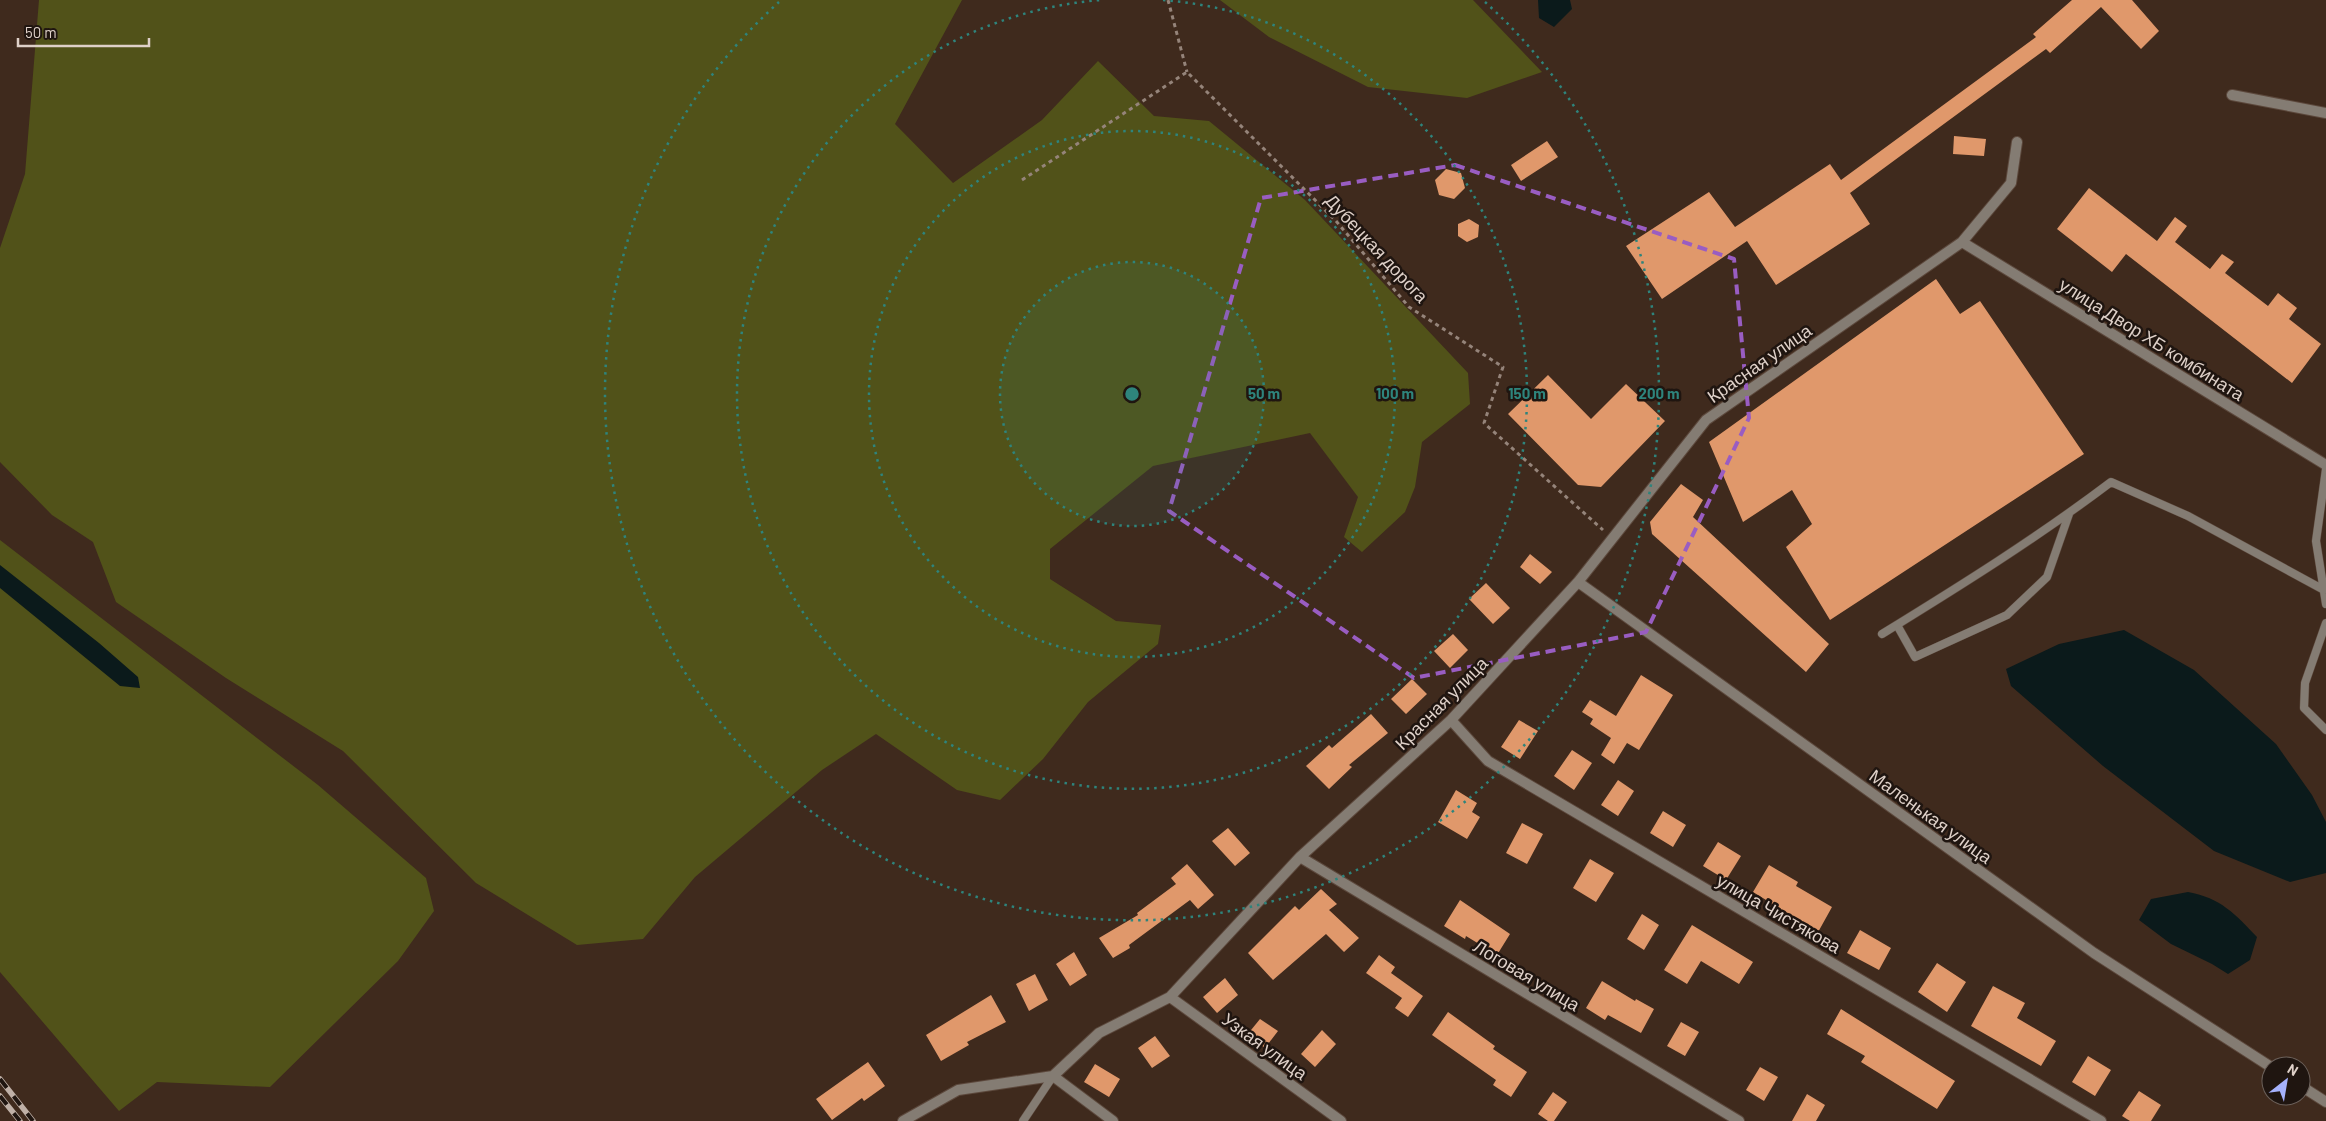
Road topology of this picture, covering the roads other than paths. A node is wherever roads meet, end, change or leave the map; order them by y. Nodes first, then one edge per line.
1 (2232, 95) dead end
2 (2326, 113) edge
3 (2017, 142) dead end
4 (1962, 242) junction
5 (2326, 465) edge
6 (2326, 469) edge
7 (2069, 514) junction
8 (1578, 582) junction
9 (2324, 590) junction
10 (2326, 604) edge
11 (2326, 623) edge
12 (1897, 625) junction
13 (1882, 634) dead end
14 (1452, 720) junction
15 (2326, 730) edge
16 (1300, 857) junction
17 (1170, 997) junction
18 (2261, 1061) edge
19 (1053, 1076) junction
20 (2311, 1092) edge
21 (2326, 1102) edge
22 (903, 1121) edge
23 (1023, 1121) edge
24 (1113, 1121) edge
25 (1341, 1121) edge
26 (1739, 1121) edge
27 (2101, 1121) edge

1 - 2 street
3 - 4 street, Красная улица
4 - 5 street, улица Двор ХБ комбината
4 - 8 street, Красная улица
6 - 9 lane
7 - 9 lane
7 - 12 lane
7 - 12 lane
8 - 14 street, Красная улица
8 - 18 street, Маленькая улица
9 - 10 lane
11 - 15 lane
12 - 13 lane
14 - 16 street, Красная улица
14 - 27 street, улица Чистякова
16 - 17 street, Красная улица
16 - 26 street, Логовая улица
17 - 19 street, Красная улица
17 - 25 street, Узкая улица
19 - 22 street
19 - 23 lane
19 - 24 street
20 - 21 street

